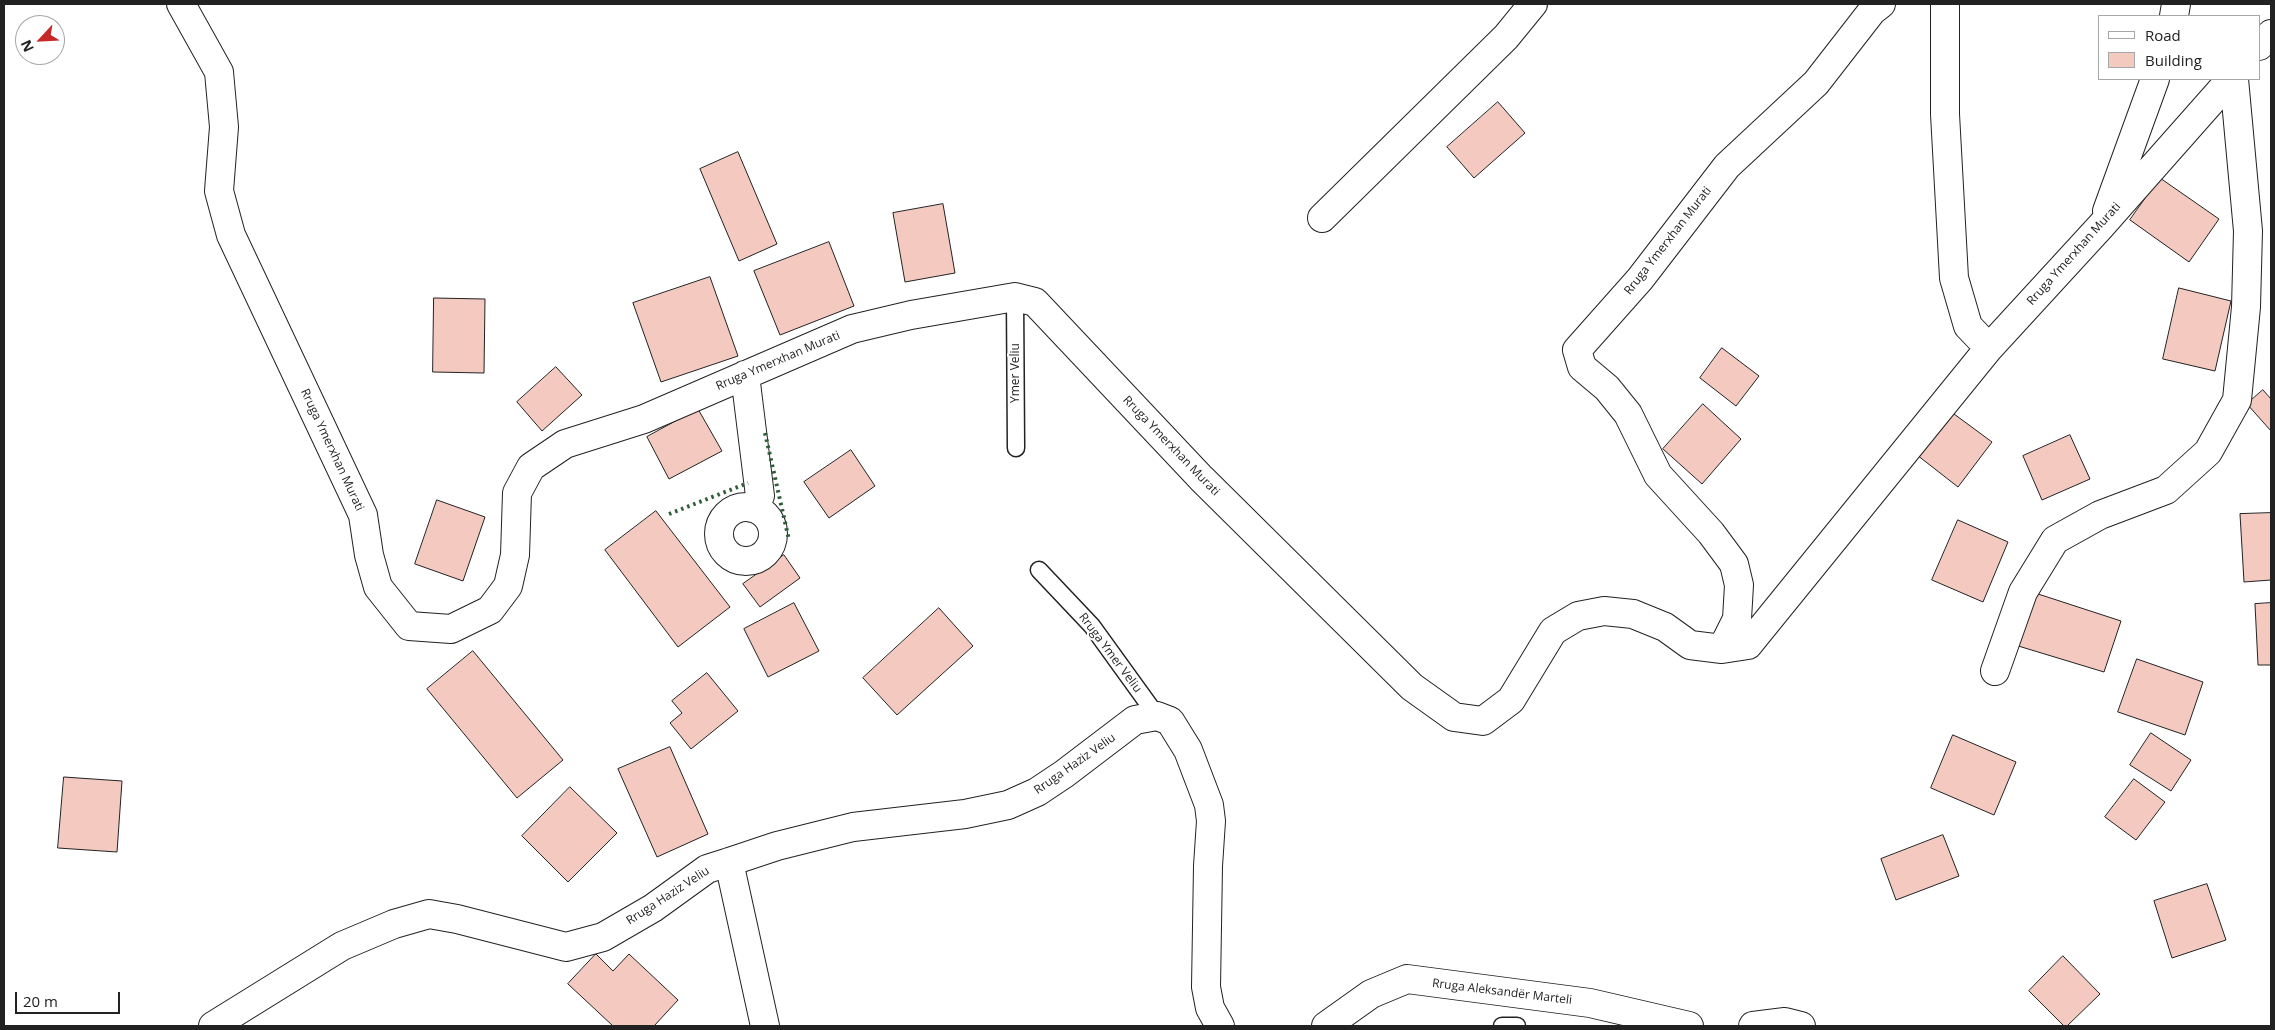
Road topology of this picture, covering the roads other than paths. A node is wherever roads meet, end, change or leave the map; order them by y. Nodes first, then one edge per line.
1 (181, 4) edge
2 (1532, 4) edge
3 (1881, 4) edge
4 (1945, 4) edge
5 (2271, 34) edge
6 (2260, 45) edge
7 (2155, 80) edge
8 (2232, 80) edge
9 (2233, 80) edge
10 (1322, 218) dead end
11 (2101, 226) junction
12 (1016, 297) junction
13 (1989, 348) junction
14 (745, 375) junction
15 (1016, 448) dead end
16 (752, 508) dead end
17 (1039, 570) dead end
18 (1722, 649) junction
19 (1995, 671) dead end
20 (1157, 716) junction
21 (729, 862) junction
22 (1642, 1022) edge
23 (213, 1026) edge
24 (765, 1026) edge
25 (1220, 1026) edge
26 (1326, 1026) edge
27 (1502, 1026) edge
28 (1517, 1026) edge
29 (1689, 1026) edge
30 (1753, 1026) edge
31 (1801, 1026) edge

1 - 14 street, Rruga Ymerxhan Murati
2 - 10 street
3 - 18 street, Rruga Ymerxhan Murati
4 - 13 street
5 - 6 street
7 - 11 street
8 - 11 street, Rruga Ymerxhan Murati
9 - 19 street, Rruga Ymerxhan Murati
11 - 13 street, Rruga Ymerxhan Murati
12 - 14 street, Rruga Ymerxhan Murati
12 - 15 lane, Ymer Veliu
12 - 18 street, Rruga Ymerxhan Murati
13 - 18 street, Rruga Ymerxhan Murati
14 - 16 street
17 - 20 lane, Rruga Ymer Veliu
20 - 21 street, Rruga Haziz Veliu
20 - 25 street
21 - 23 street, Rruga Haziz Veliu
21 - 24 street
22 - 26 street, Rruga Aleksandër Marteli
22 - 29 street, Rruga Aleksandër Marteli
27 - 28 lane
30 - 31 street

